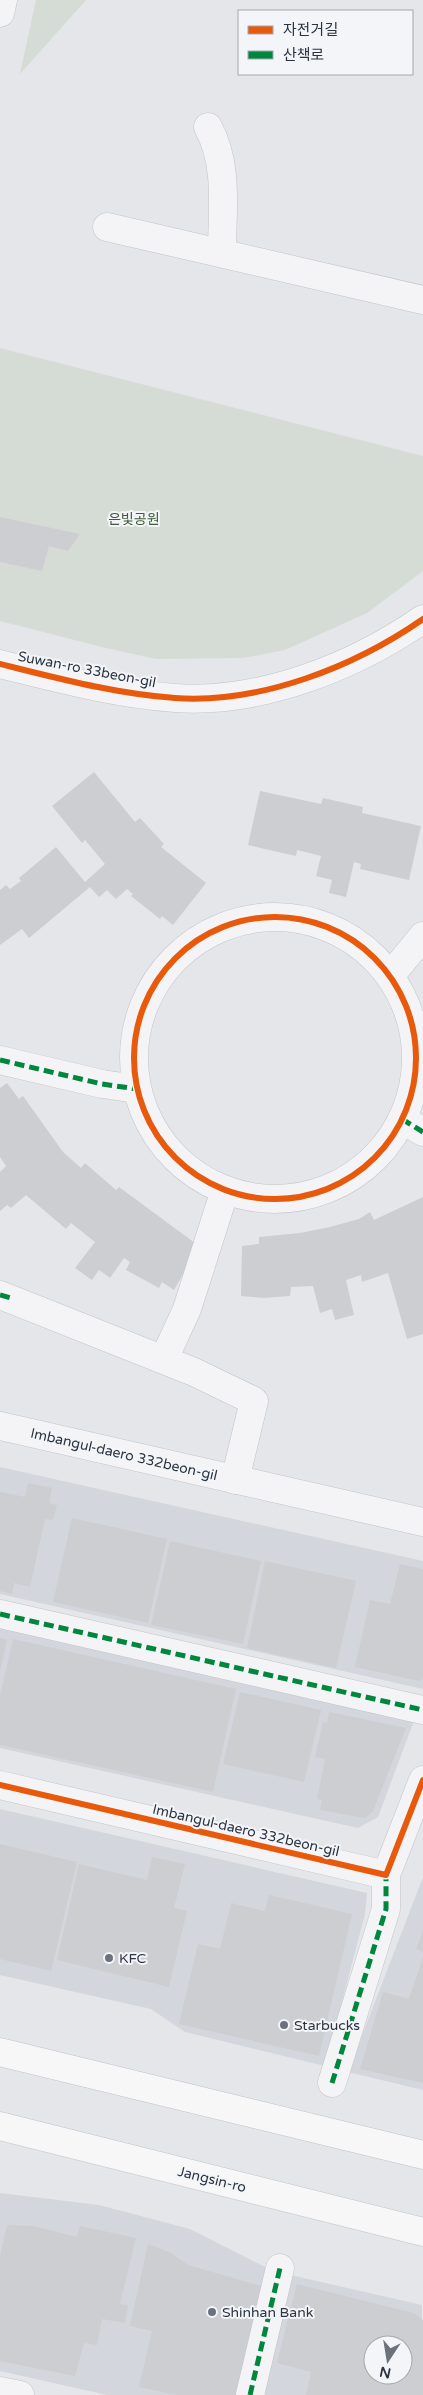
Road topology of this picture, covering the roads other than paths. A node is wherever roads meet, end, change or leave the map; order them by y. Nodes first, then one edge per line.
1 (3, 0) edge
2 (0, 13) edge
3 (208, 127) dead end
4 (107, 227) dead end
5 (222, 253) junction
6 (423, 300) edge
7 (423, 619) edge
8 (0, 664) edge
9 (423, 936) edge
10 (390, 976) junction
11 (0, 1060) edge
12 (419, 1081) edge
13 (137, 1089) junction
14 (413, 1125) edge
15 (225, 1190) junction
16 (6, 1296) edge
17 (164, 1359) junction
18 (0, 1426) edge
19 (235, 1480) junction
20 (423, 1522) edge
21 (0, 1614) edge
22 (423, 1710) edge
23 (423, 1780) edge
24 (0, 1785) edge
25 (386, 1875) junction
26 (0, 2052) edge
27 (332, 2083) dead end
28 (0, 2126) edge
29 (423, 2155) edge
30 (423, 2232) edge
31 (280, 2268) dead end
32 (0, 2391) edge
33 (20, 2395) edge
34 (250, 2395) edge

1 - 2 street
3 - 5 street
4 - 5 street
5 - 6 street
7 - 8 street, Suwan-ro 33beon-gil
9 - 10 street
10 - 12 street
10 - 13 street
11 - 13 street
12 - 14 street
13 - 15 street
14 - 15 street
15 - 17 street
16 - 17 street
17 - 19 street
18 - 19 street, Imbangul-daero 332beon-gil
19 - 20 street, Imbangul-daero 332beon-gil
21 - 22 street
23 - 25 street
24 - 25 street, Imbangul-daero 332beon-gil
25 - 27 street
26 - 29 main road
28 - 30 main road, Jangsin-ro
31 - 34 street
32 - 33 street

